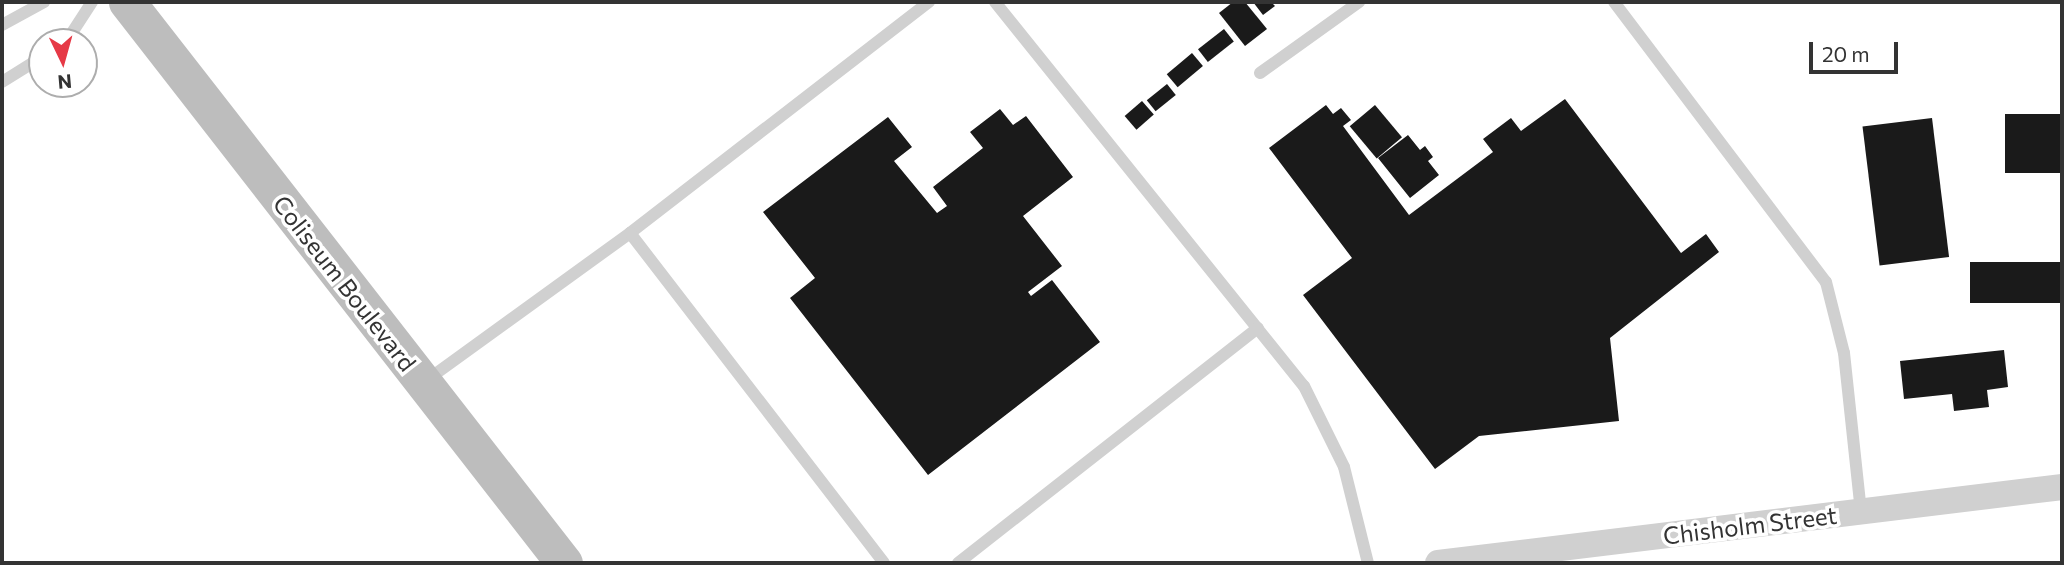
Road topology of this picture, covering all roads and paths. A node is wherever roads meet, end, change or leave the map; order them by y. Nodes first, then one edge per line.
1 (44, 2) edge
2 (92, 2) edge
3 (127, 2) edge
4 (929, 2) edge
5 (995, 2) edge
6 (1359, 2) edge
7 (1614, 2) edge
8 (2, 25) edge
9 (75, 28) edge
10 (28, 66) edge
11 (1260, 73) dead end
12 (2, 82) edge
13 (630, 233) junction
14 (1258, 328) junction
15 (423, 383) junction
16 (2062, 487) edge
17 (1861, 511) junction
18 (564, 563) edge
19 (884, 563) edge
20 (958, 563) edge
21 (1368, 563) edge
22 (1438, 563) edge

1 - 8 lane
2 - 9 lane
3 - 15 main road, Coliseum Boulevard
4 - 13 lane
5 - 14 lane
6 - 11 lane
7 - 17 lane
10 - 12 lane
13 - 15 lane
13 - 19 lane
14 - 20 lane
14 - 21 lane
15 - 18 main road, Coliseum Boulevard
16 - 17 street, Chisholm Street
17 - 22 street, Chisholm Street

